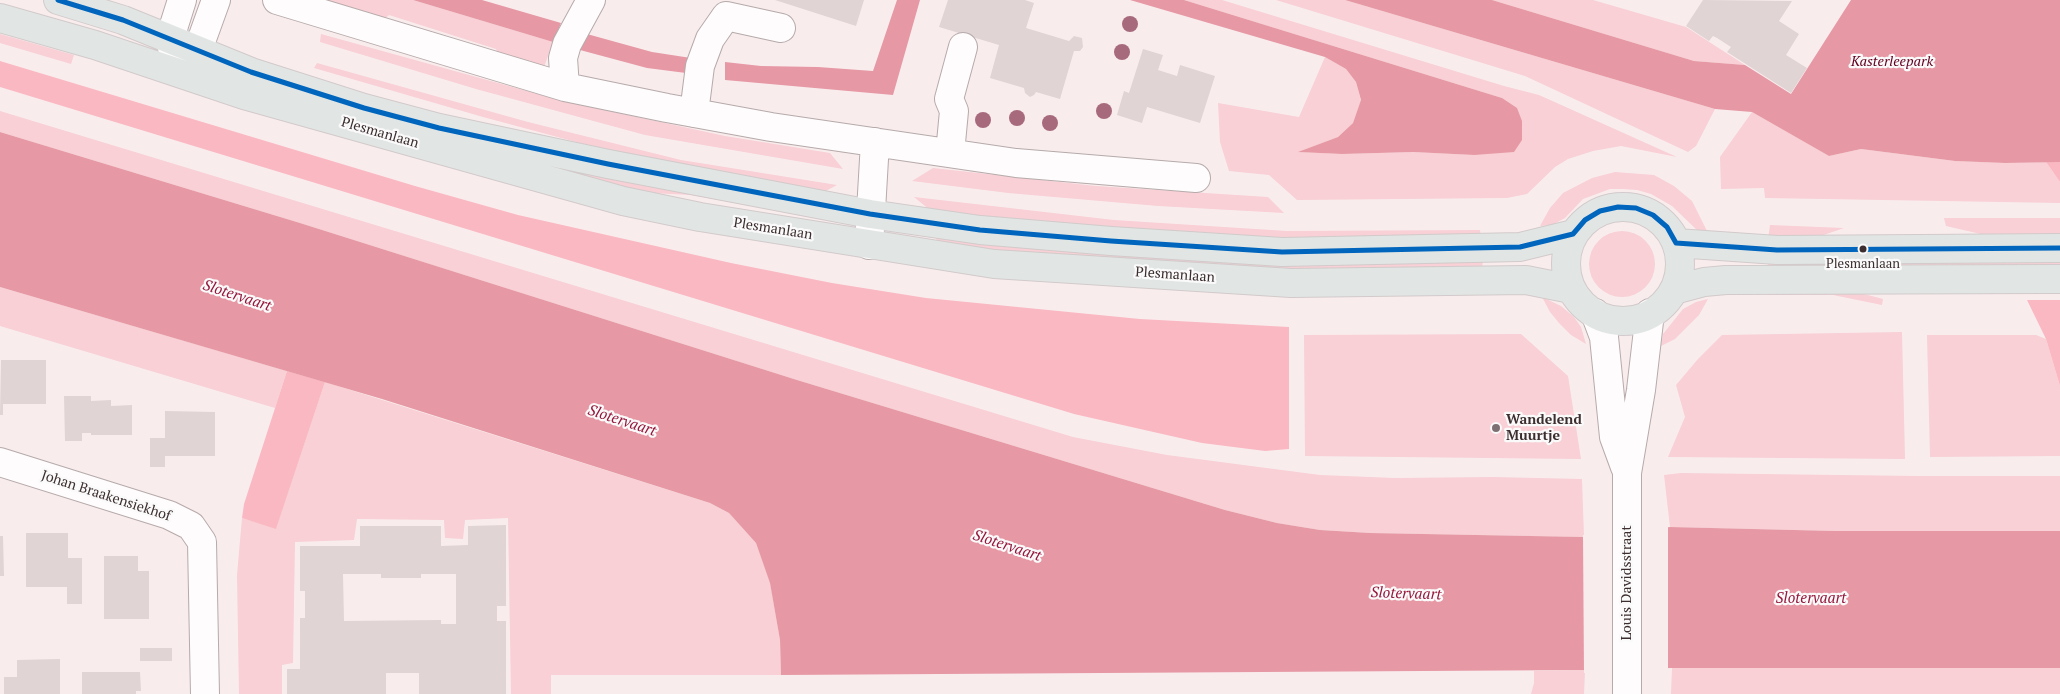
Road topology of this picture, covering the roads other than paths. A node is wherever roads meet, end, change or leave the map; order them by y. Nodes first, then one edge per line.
1 (58, 0) edge
2 (182, 0) edge
3 (216, 0) edge
4 (277, 0) edge
5 (591, 0) edge
6 (0, 18) edge
7 (781, 28) dead end
8 (170, 38) junction
9 (963, 47) dead end
10 (198, 50) junction
11 (178, 72) junction
12 (565, 87) junction
13 (694, 113) junction
14 (875, 142) junction
15 (950, 153) junction
16 (1196, 178) dead end
17 (870, 214) junction
18 (1573, 234) junction
19 (1676, 243) junction
20 (869, 245) junction
21 (2060, 248) edge
22 (2060, 279) edge
23 (1571, 289) junction
24 (1674, 290) junction
25 (1595, 313) junction
26 (1650, 313) junction
27 (0, 462) edge
28 (1627, 473) junction
29 (1627, 691) edge
30 (205, 694) edge

1 - 8 main road, Plesmanlaan
2 - 8 street
3 - 10 street
4 - 12 street
5 - 12 street
6 - 11 main road, Plesmanlaan
7 - 13 street
8 - 10 main road, Plesmanlaan
8 - 11 street
9 - 15 street
10 - 11 street
10 - 17 main road, Plesmanlaan
11 - 20 main road, Plesmanlaan
12 - 13 street
13 - 14 street
14 - 15 street
14 - 17 street
15 - 16 street
17 - 18 main road, Plesmanlaan
17 - 20 street
18 - 19 main road
18 - 23 main road
19 - 21 main road
19 - 24 main road
20 - 23 main road, Plesmanlaan
22 - 24 main road
23 - 25 main road
24 - 26 main road
25 - 26 main road
25 - 28 street, Louis Davidsstraat
26 - 28 street, Louis Davidsstraat
27 - 30 street, Johan Braakensiekhof
28 - 29 street, Louis Davidsstraat

